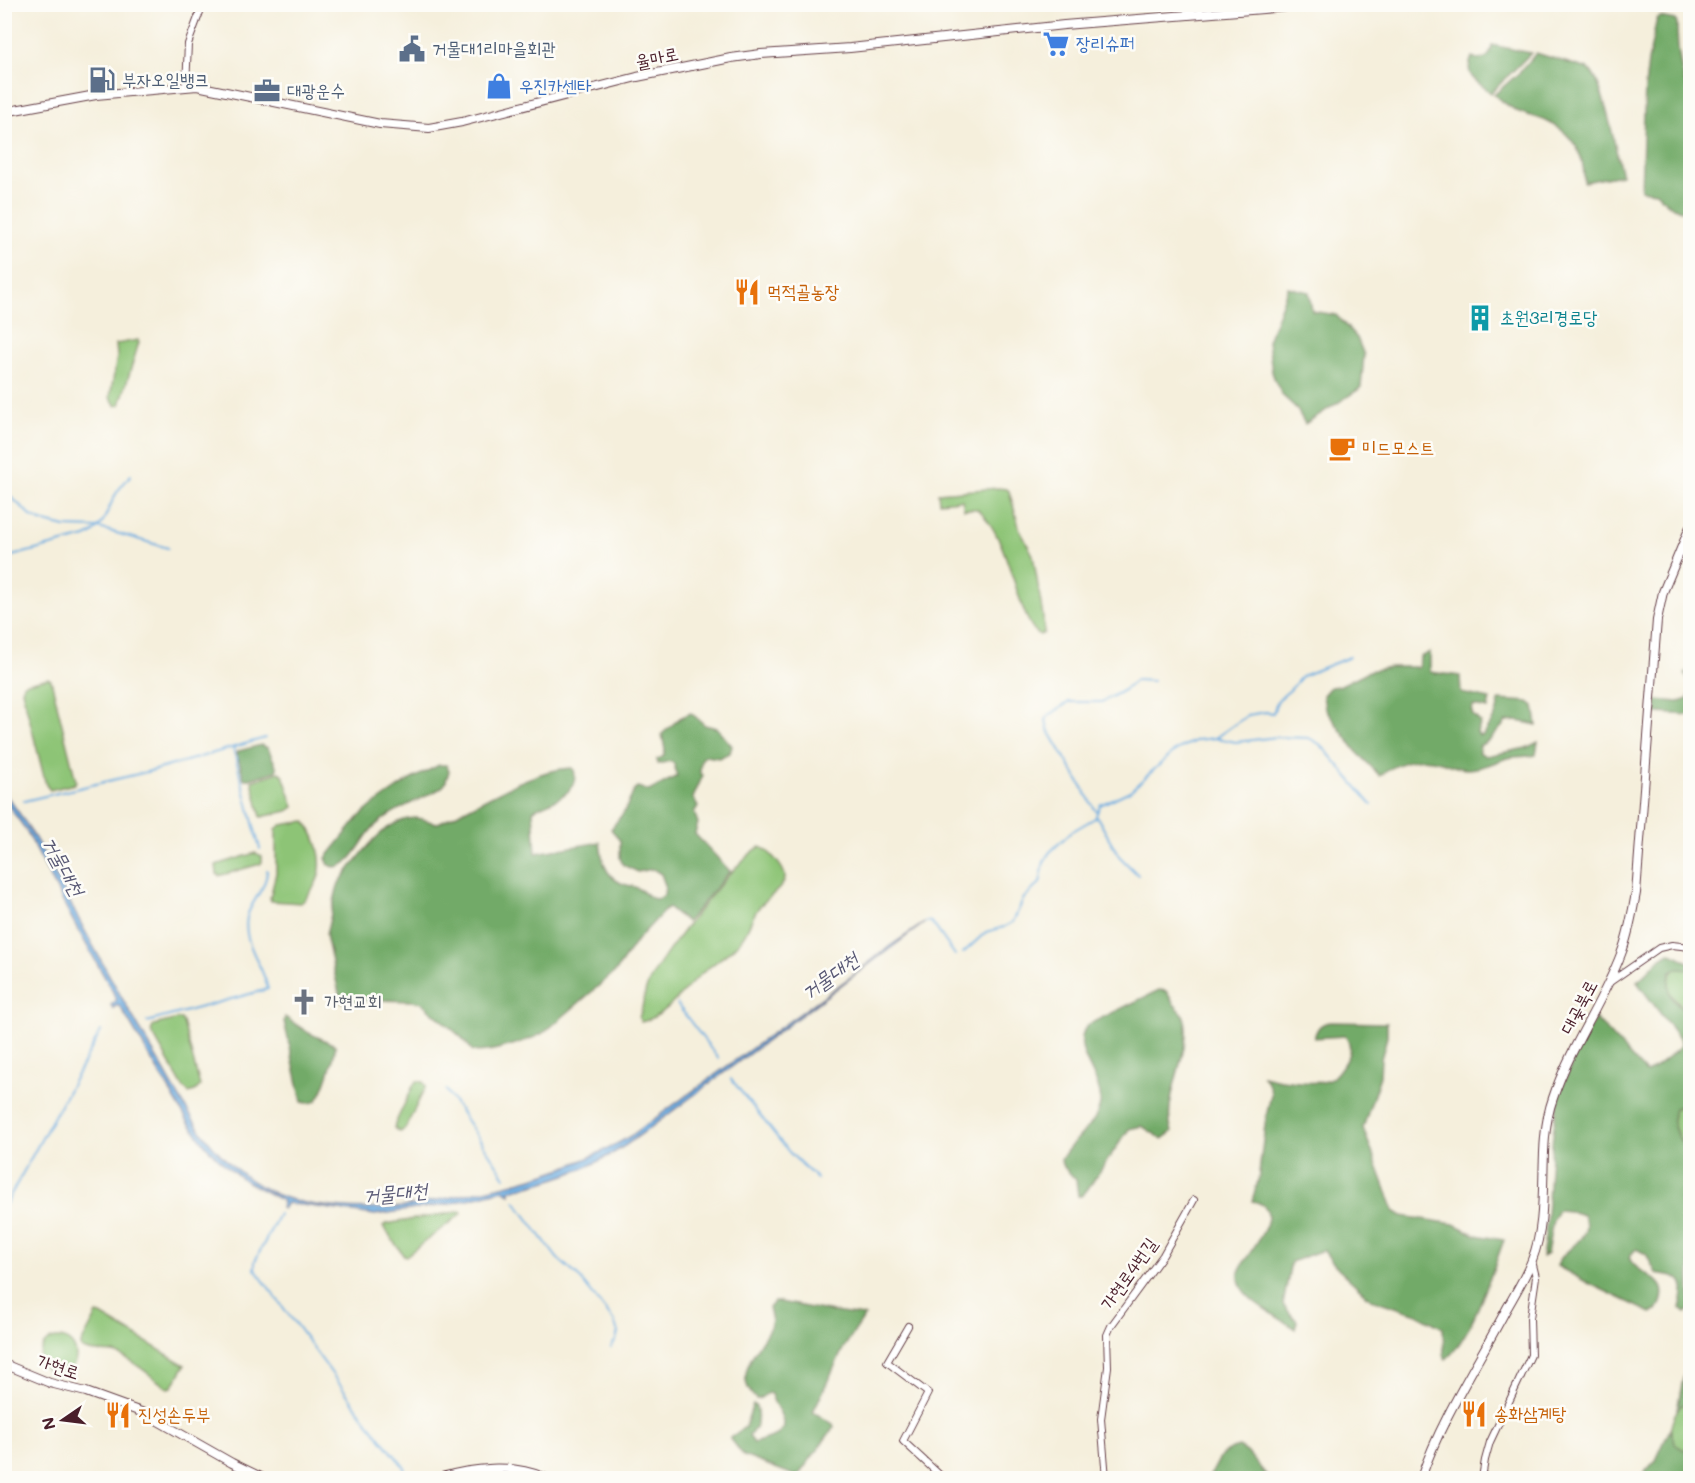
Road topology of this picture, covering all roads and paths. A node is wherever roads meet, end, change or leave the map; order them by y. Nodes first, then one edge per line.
1 (203, 4) edge
2 (1324, 4) edge
3 (186, 86) junction
4 (4, 112) edge
5 (1690, 527) edge
6 (1690, 947) edge
7 (1609, 982) junction
8 (1194, 1200) dead end
9 (1532, 1262) junction
10 (908, 1326) dead end
11 (4, 1364) edge
12 (263, 1479) edge
13 (437, 1479) edge
14 (546, 1479) edge
15 (943, 1479) edge
16 (1106, 1479) edge
17 (1421, 1479) edge
18 (1482, 1479) edge

1 - 3 street
2 - 3 street, 율마로
3 - 4 street, 율마로
5 - 7 street, 대곶북로
6 - 7 street
7 - 9 street, 대곶북로
8 - 16 street, 가현로4번길
9 - 17 street, 대곶북로
9 - 18 street
10 - 15 street
11 - 12 street, 가현로
13 - 14 street

